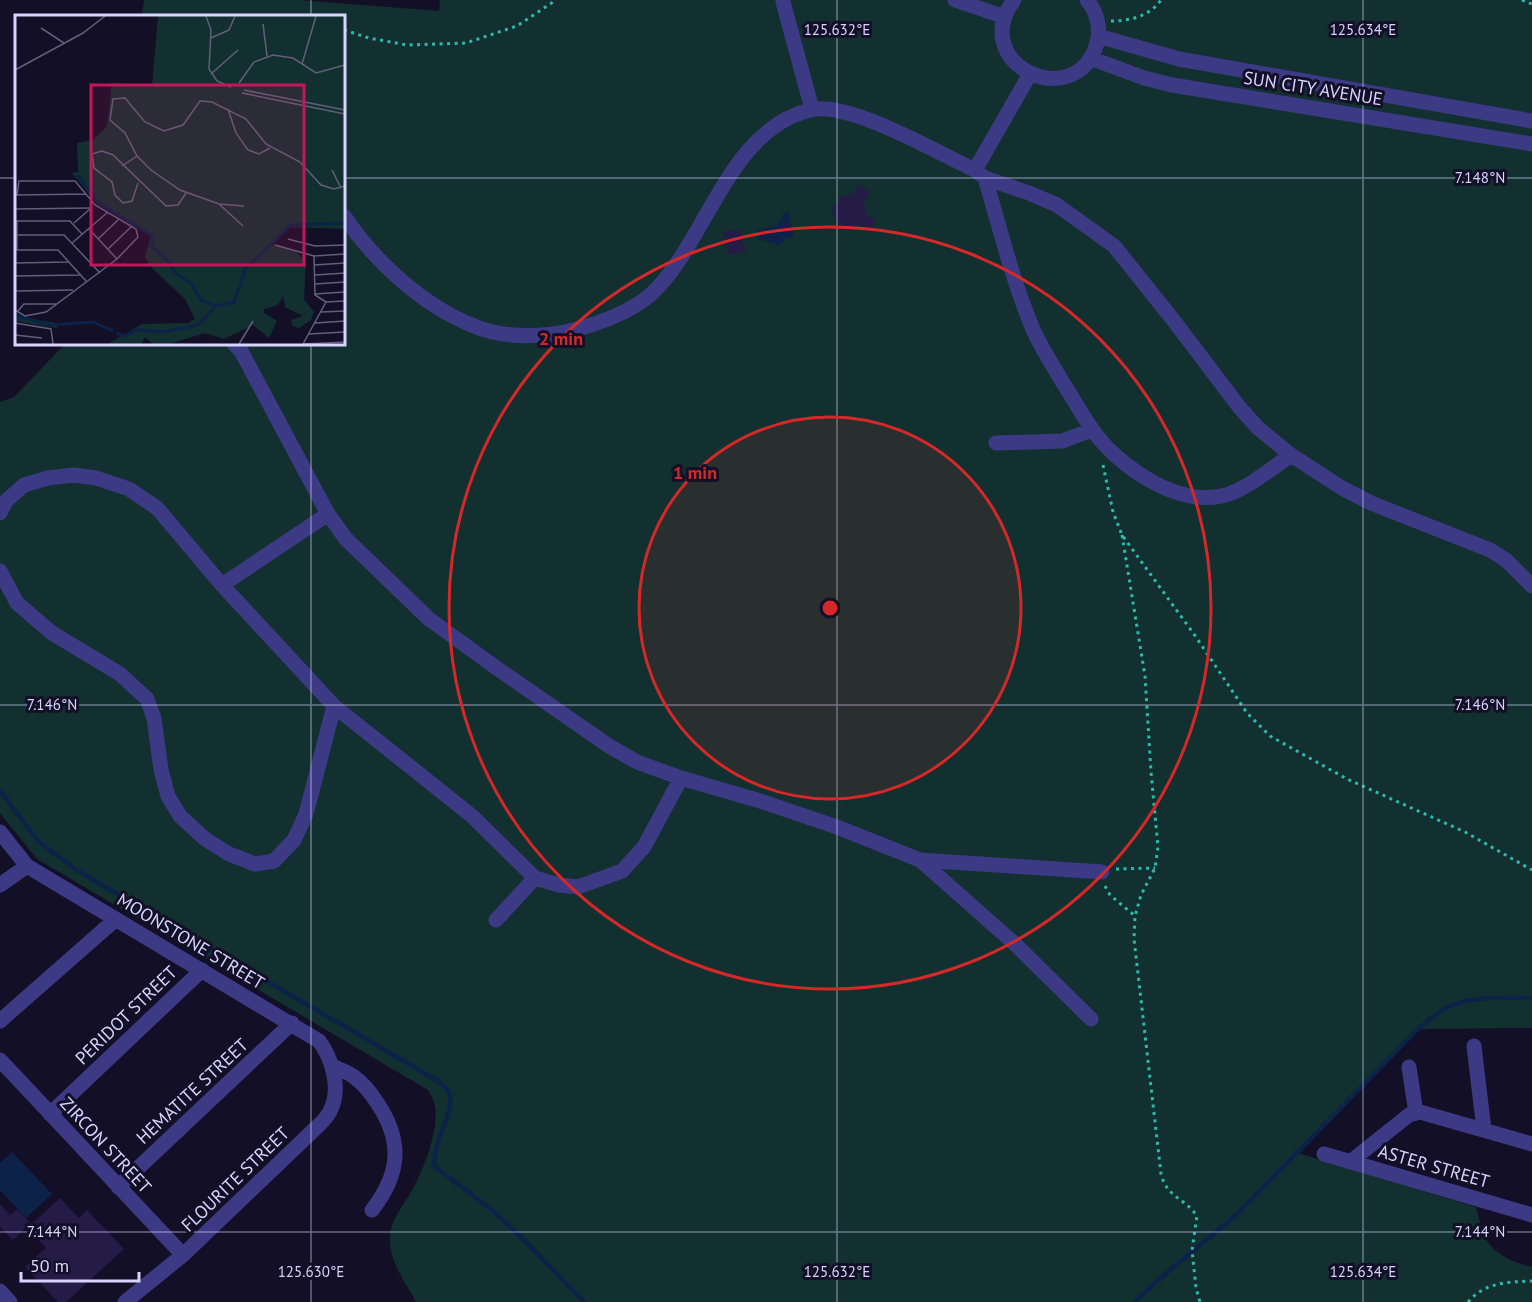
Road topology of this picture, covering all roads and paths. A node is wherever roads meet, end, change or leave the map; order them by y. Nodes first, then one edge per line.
1 (556, 0) edge
2 (955, 0) edge
3 (1014, 0) edge
4 (1087, 0) edge
5 (1161, 0) edge
6 (1522, 0) edge
7 (783, 2) dead end
8 (1532, 4) edge
9 (1005, 17) junction
10 (1098, 28) junction
11 (345, 30) edge
12 (1090, 58) junction
13 (1030, 74) junction
14 (812, 109) junction
15 (1530, 120) edge
16 (1528, 144) edge
17 (980, 174) junction
18 (345, 218) edge
19 (235, 345) edge
20 (1096, 435) junction
21 (996, 443) dead end
22 (1291, 455) junction
23 (0, 513) edge
24 (328, 514) junction
25 (1122, 535) junction
26 (0, 571) edge
27 (222, 585) junction
28 (1532, 586) edge
29 (334, 706) junction
30 (681, 778) junction
31 (0, 832) edge
32 (920, 860) junction
33 (27, 866) junction
34 (1155, 868) junction
35 (1532, 870) edge
36 (1102, 872) junction
37 (535, 878) junction
38 (0, 885) edge
39 (1135, 916) junction
40 (116, 919) junction
41 (496, 920) dead end
42 (202, 969) junction
43 (1091, 1019) dead end
44 (0, 1021) edge
45 (292, 1023) junction
46 (1474, 1046) dead end
47 (0, 1060) edge
48 (332, 1066) junction
49 (1409, 1067) dead end
50 (334, 1099) joint
51 (1416, 1113) junction
52 (50, 1114) junction
53 (1484, 1130) junction
54 (1532, 1144) edge
55 (1324, 1154) dead end
56 (1350, 1162) junction
57 (118, 1187) junction
58 (372, 1210) dead end
59 (1532, 1215) edge
60 (183, 1255) junction
61 (1532, 1281) edge
62 (0, 1291) edge
63 (10, 1302) edge
64 (125, 1302) edge
65 (1200, 1302) edge
66 (1468, 1302) edge

1 - 11 path
2 - 9 street
3 - 9 street
4 - 10 street
5 - 10 path
6 - 8 path
7 - 14 street
9 - 13 street
10 - 12 street
10 - 15 street, SUN CITY AVENUE
12 - 13 street
12 - 16 street, SUN CITY AVENUE
13 - 17 street
14 - 17 street
14 - 18 street
15 - 16 street
17 - 20 street
17 - 22 street
19 - 24 street
20 - 21 street
20 - 22 street
20 - 25 path
22 - 28 street
23 - 27 street
24 - 27 street
24 - 30 street
25 - 34 path
25 - 35 path
26 - 29 street
27 - 29 street
29 - 37 street
30 - 32 street
30 - 37 street
31 - 33 street, MOONSTONE STREET
32 - 36 street
32 - 43 street
33 - 38 street
33 - 40 street, MOONSTONE STREET
34 - 36 path
34 - 39 path
36 - 39 path
37 - 41 street
39 - 65 path
40 - 42 street, MOONSTONE STREET
40 - 44 street
42 - 45 street, MOONSTONE STREET
42 - 52 street, PERIDOT STREET
45 - 48 street, MOONSTONE STREET
45 - 57 street, HEMATITE STREET
46 - 53 street
47 - 52 street, ZIRCON STREET
48 - 50 street, MOONSTONE STREET
48 - 58 street
49 - 51 street
50 - 60 street, FLOURITE STREET
51 - 53 street
51 - 56 street
52 - 57 street, ZIRCON STREET
53 - 54 street
55 - 56 street, ASTER STREET
56 - 59 street, ASTER STREET
57 - 60 street, ZIRCON STREET
60 - 64 street, FLOURITE STREET
61 - 66 path
62 - 63 street

